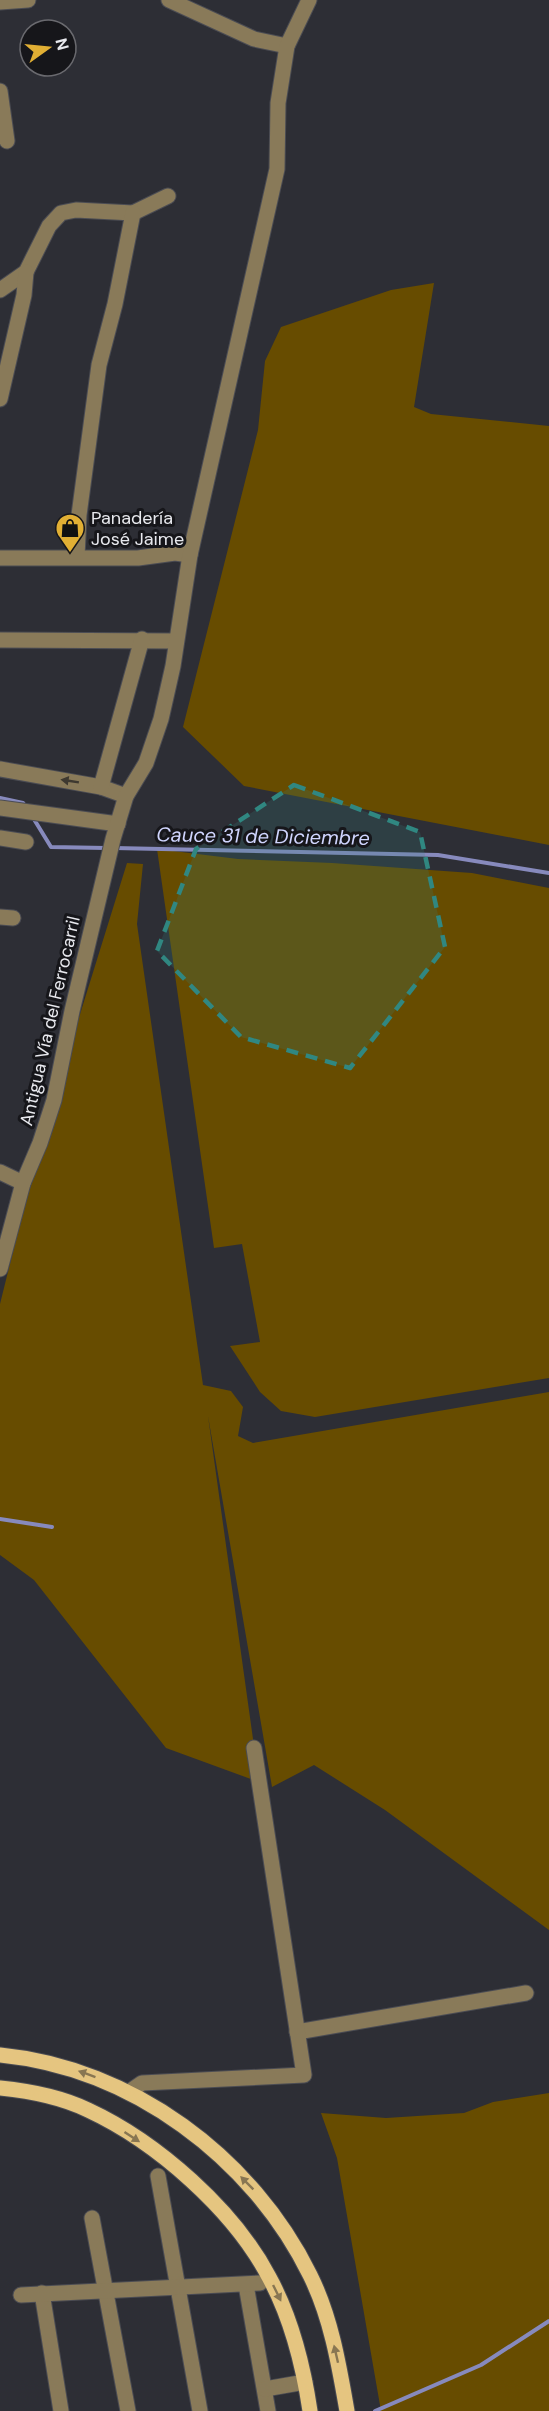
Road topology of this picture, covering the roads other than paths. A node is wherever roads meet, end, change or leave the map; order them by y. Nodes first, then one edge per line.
1 (28, 0) edge
2 (169, 0) edge
3 (309, 0) edge
4 (0, 2) edge
5 (287, 46) junction
6 (0, 91) edge
7 (7, 141) dead end
8 (168, 196) dead end
9 (133, 213) junction
10 (26, 272) junction
11 (0, 290) edge
12 (0, 399) edge
13 (190, 555) junction
14 (77, 557) junction
15 (0, 558) edge
16 (142, 639) junction
17 (0, 640) edge
18 (175, 641) junction
19 (0, 769) edge
20 (101, 787) junction
21 (0, 808) edge
22 (122, 809) junction
23 (0, 838) edge
24 (26, 842) dead end
25 (0, 1172) edge
26 (23, 1183) junction
27 (0, 1269) edge
28 (255, 1748) dead end
29 (526, 1993) dead end
30 (297, 2032) junction
31 (0, 2055) edge
32 (0, 2088) edge
33 (129, 2092) junction
34 (158, 2175) dead end
35 (92, 2218) dead end
36 (180, 2287) junction
37 (106, 2290) junction
38 (42, 2293) junction
39 (21, 2295) dead end
40 (305, 2382) junction
41 (265, 2389) junction
42 (61, 2411) edge
43 (128, 2411) edge
44 (200, 2411) edge
45 (268, 2411) edge
46 (310, 2411) edge
47 (347, 2411) edge

1 - 4 street
2 - 5 street
3 - 5 street
5 - 13 street, Antigua Vía del Ferrocarril
6 - 7 street
8 - 9 street
9 - 10 street
9 - 14 street
10 - 11 street
10 - 12 street
13 - 14 street
13 - 18 street, Antigua Vía del Ferrocarril
14 - 15 street
16 - 17 street
16 - 18 street
16 - 20 street
18 - 22 street, Antigua Vía del Ferrocarril
20 -> 19 street
20 - 22 street
21 - 22 street
22 - 26 street, Antigua Vía del Ferrocarril
23 - 24 street
25 - 26 street
26 - 27 street, Antigua Vía del Ferrocarril
28 - 30 street
29 - 30 street
30 - 33 street
33 -> 31 main road
32 -> 40 main road
47 -> 33 main road
34 - 36 street
35 - 37 street
36 - 37 street
36 - 41 street
36 - 44 street
37 - 38 street
37 - 43 street
38 - 39 street
38 - 42 street
40 - 41 street
40 - 46 main road
41 - 45 street

